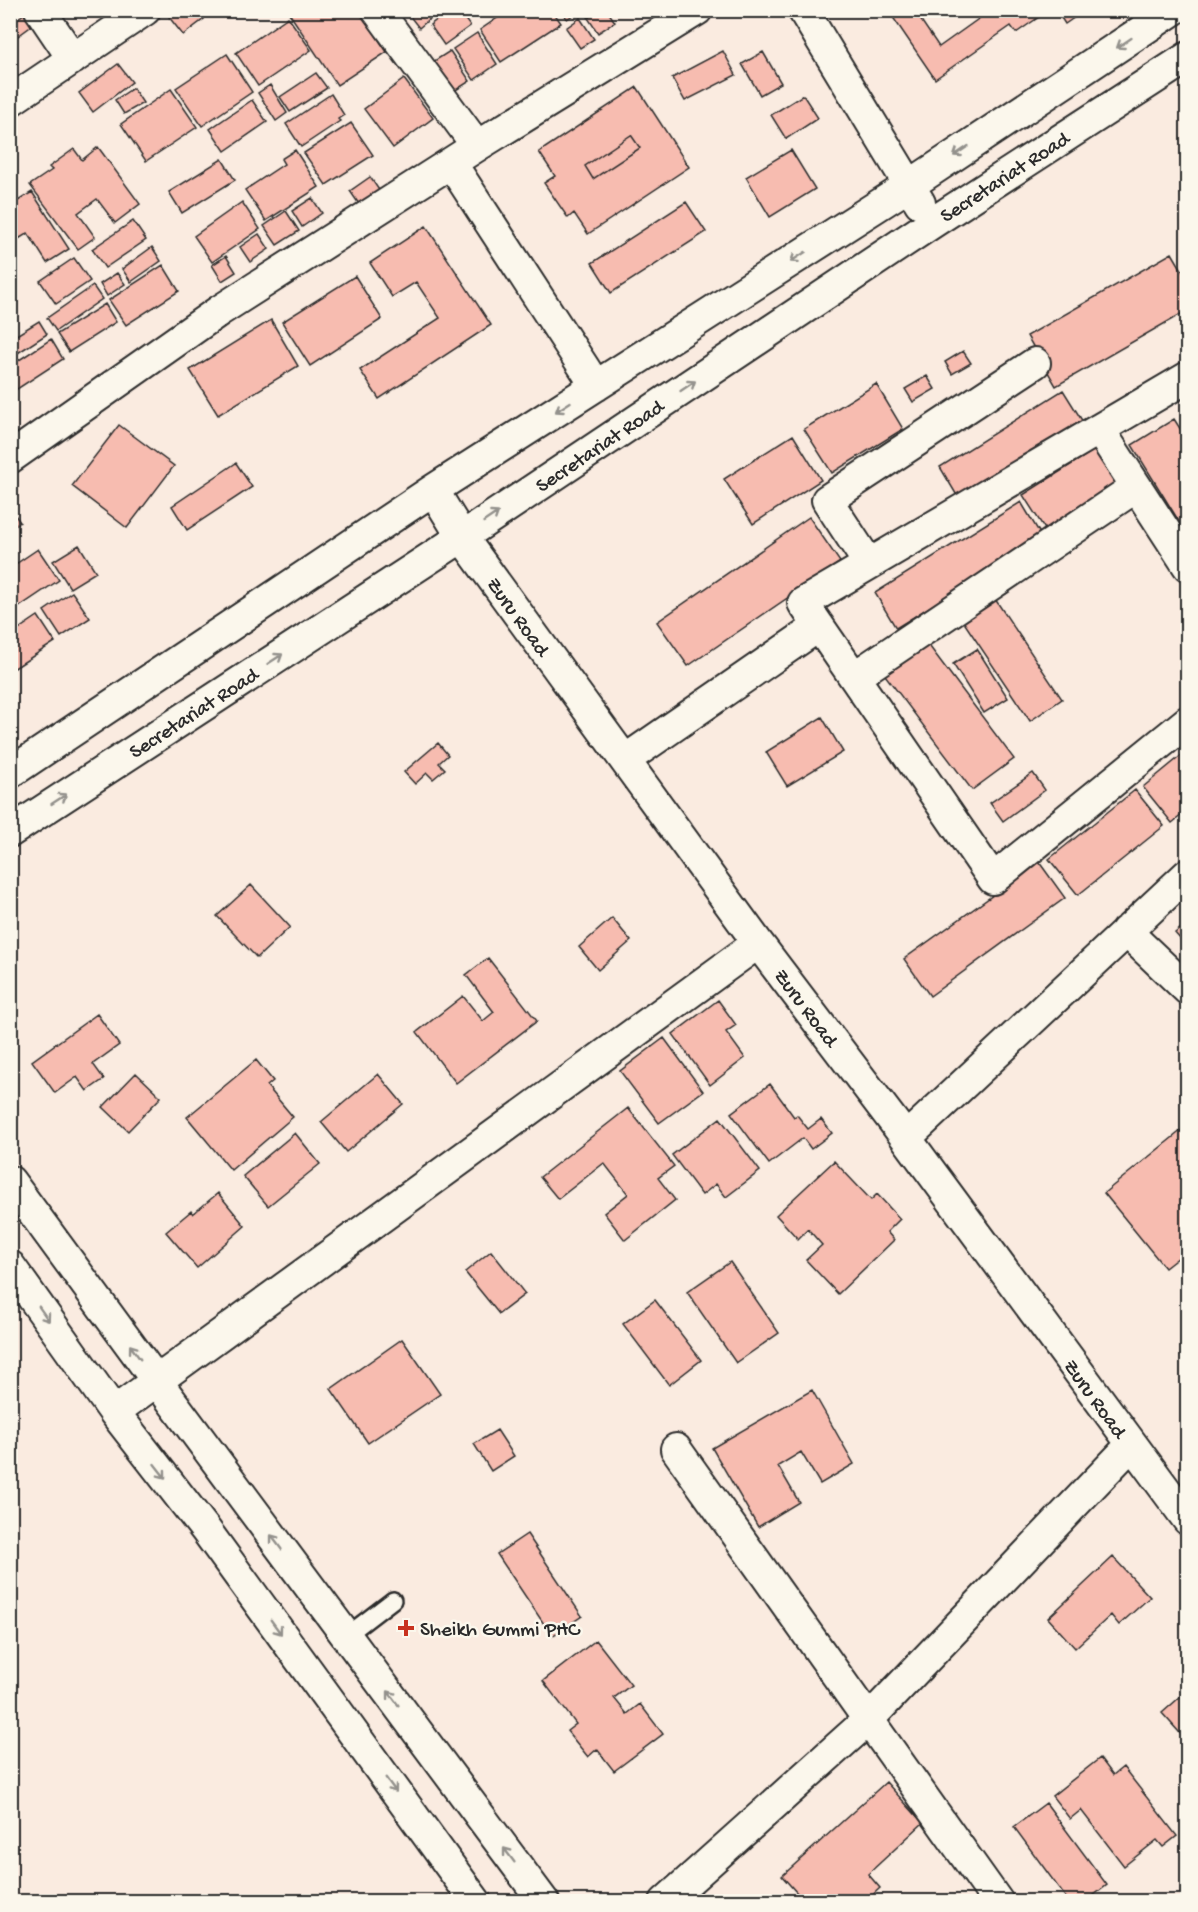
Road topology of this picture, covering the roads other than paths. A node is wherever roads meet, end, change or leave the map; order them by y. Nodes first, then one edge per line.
1 (39, 10) edge
2 (145, 10) edge
3 (377, 10) edge
4 (697, 10) edge
5 (803, 10) edge
6 (1173, 10) edge
7 (1188, 57) edge
8 (74, 59) junction
9 (10, 101) edge
10 (477, 146) junction
11 (451, 163) junction
12 (910, 185) junction
13 (932, 223) junction
14 (1035, 363) dead end
15 (1188, 376) edge
16 (596, 386) junction
17 (1099, 429) junction
18 (10, 458) edge
19 (1136, 487) junction
20 (433, 490) junction
21 (462, 537) junction
22 (869, 564) junction
23 (1188, 566) edge
24 (819, 626) junction
25 (854, 677) junction
26 (1188, 721) edge
27 (625, 760) junction
28 (10, 772) edge
29 (10, 832) edge
30 (1188, 874) edge
31 (1126, 931) junction
32 (758, 943) junction
33 (1188, 990) edge
34 (906, 1138) junction
35 (10, 1181) edge
36 (10, 1266) edge
37 (156, 1380) junction
38 (114, 1412) junction
39 (1131, 1445) junction
40 (676, 1449) dead end
41 (1182, 1503) edge
42 (393, 1600) dead end
43 (346, 1636) junction
44 (868, 1720) junction
45 (476, 1902) edge
46 (544, 1902) edge
47 (665, 1902) edge
48 (998, 1902) edge

1 - 8 street
2 - 8 street
3 - 10 street
4 - 10 street
5 - 12 street
6 -> 12 street, Secretariat Road
7 - 13 street, Secretariat Road
8 - 9 street
10 - 11 street
11 - 16 street
11 - 18 street
12 - 13 street
12 -> 16 street, Secretariat Road
21 -> 13 street, Secretariat Road
14 - 22 street
15 - 17 street
16 -> 20 street, Secretariat Road
17 - 19 street
17 - 22 street
19 - 23 street
19 - 25 street
20 - 21 street, Zuru Road
20 - 28 street, Secretariat Road
21 - 27 street, Zuru Road
29 -> 21 street, Secretariat Road
22 - 24 street
24 - 25 street
24 - 27 street
25 - 26 street
27 - 32 street, Zuru Road
30 - 31 street
31 - 33 street
31 - 34 street
32 - 34 street, Zuru Road
32 - 37 street
34 - 39 street, Zuru Road
37 -> 35 street
36 -> 38 street
37 - 38 street
43 -> 37 street
38 -> 45 street
39 - 41 street, Zuru Road
39 - 44 street
40 - 44 street
42 - 43 lane
46 -> 43 street
44 - 47 street
44 - 48 street

